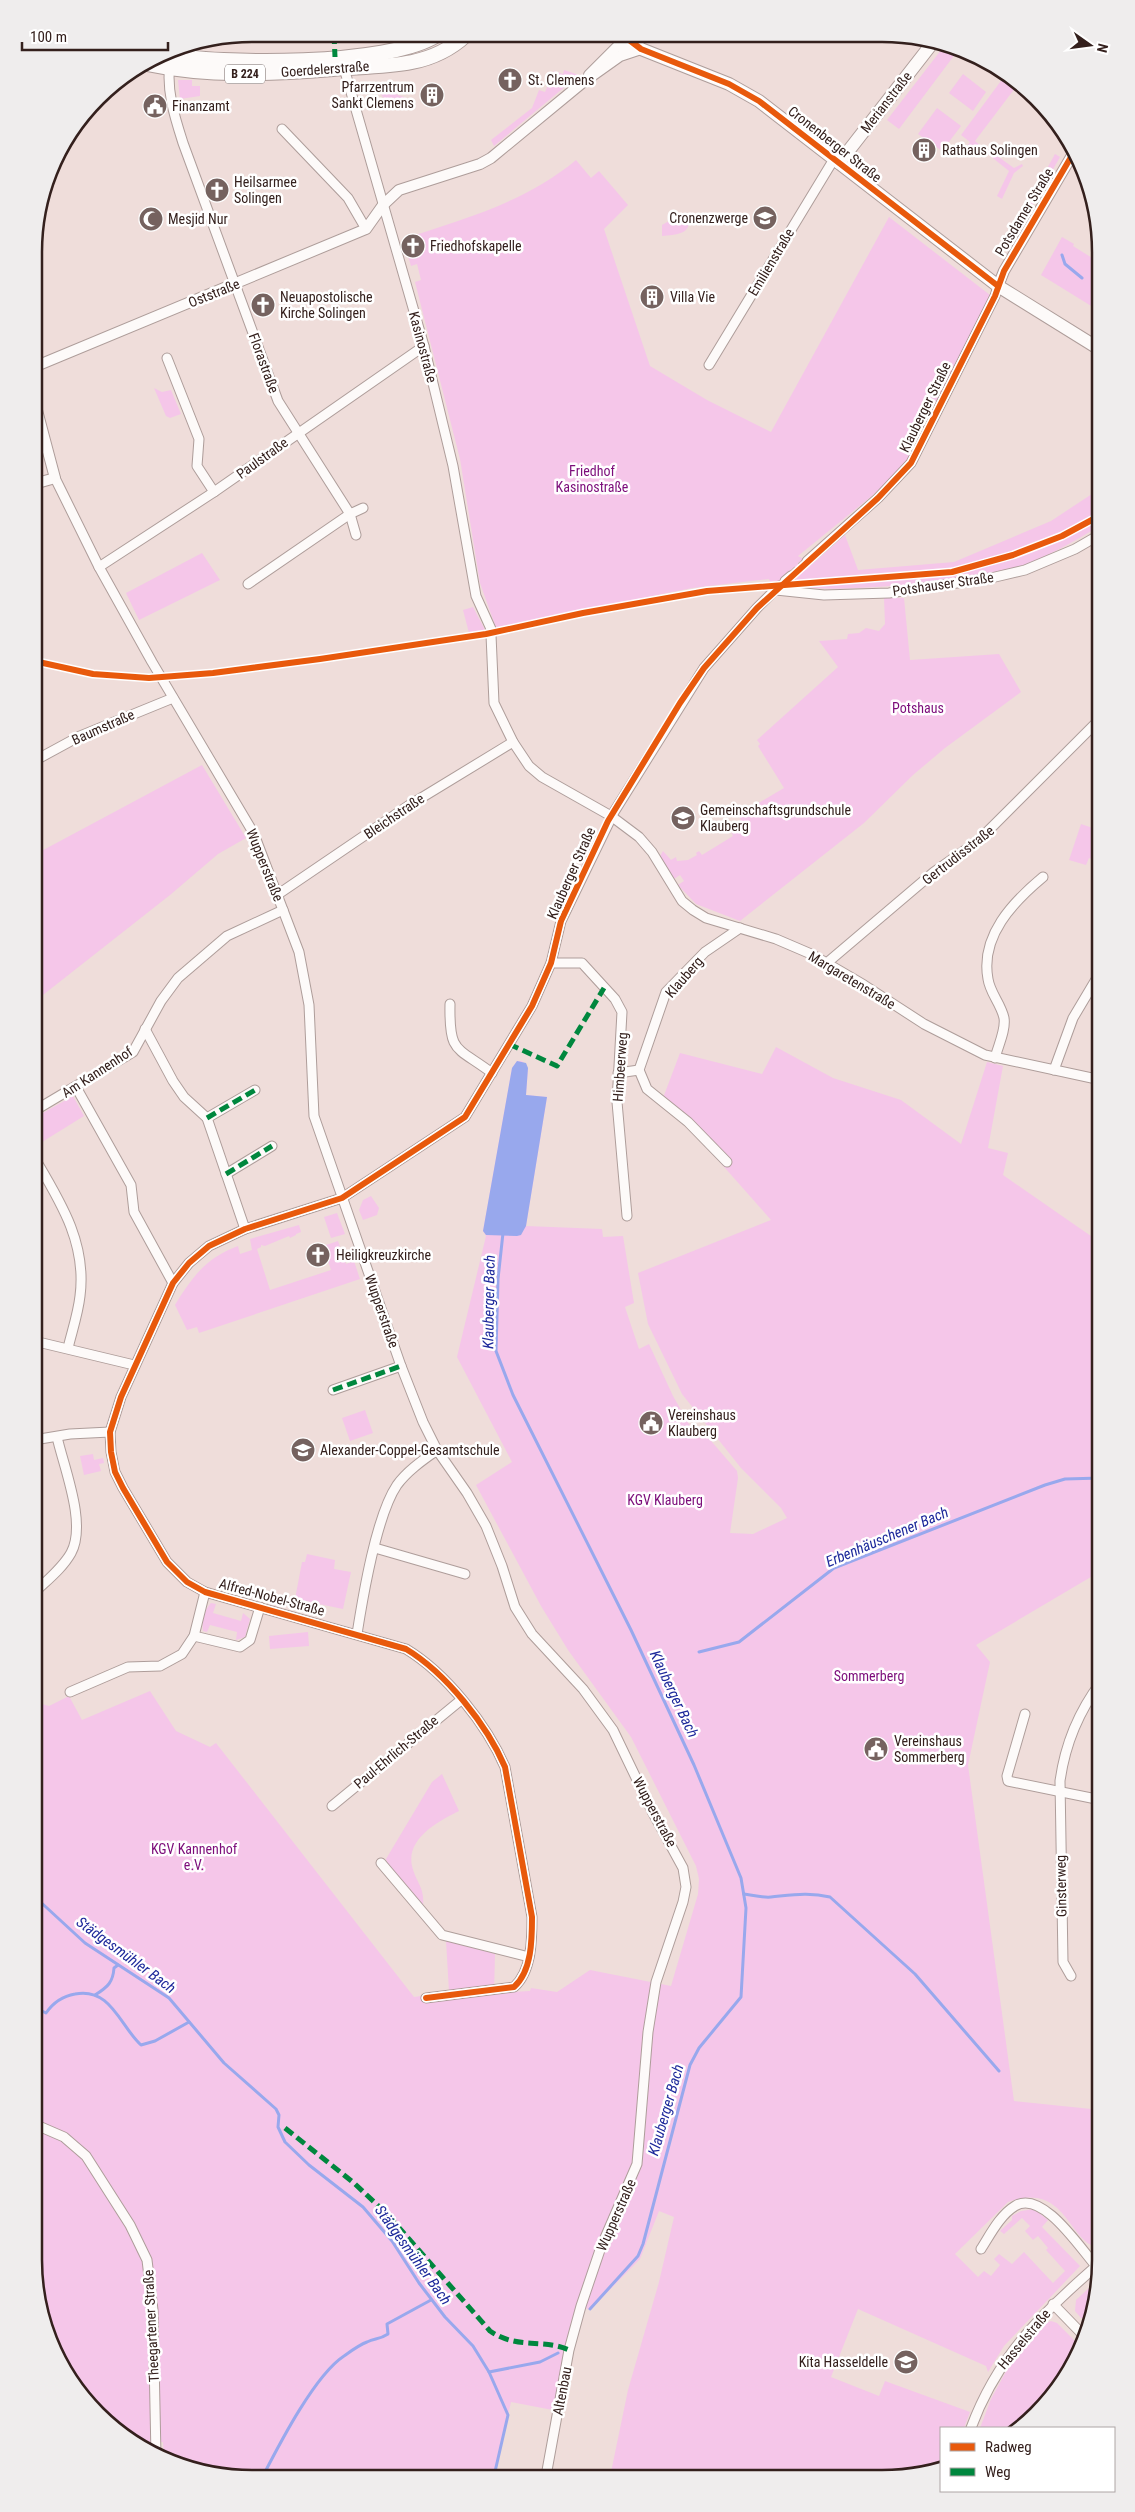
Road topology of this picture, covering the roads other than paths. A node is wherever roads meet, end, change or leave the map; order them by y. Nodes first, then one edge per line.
1 (424, 42) edge
2 (455, 42) edge
3 (631, 42) edge
4 (928, 48) edge
5 (641, 50) junction
6 (168, 60) edge
7 (344, 68) junction
8 (282, 129) dead end
9 (1070, 159) edge
10 (836, 161) junction
11 (383, 205) junction
12 (366, 229) junction
13 (235, 284) junction
14 (998, 286) junction
15 (1092, 344) edge
16 (424, 346) junction
17 (166, 358) dead end
18 (42, 364) edge
19 (709, 365) dead end
20 (42, 428) edge
21 (297, 433) junction
22 (56, 478) junction
23 (42, 482) edge
24 (214, 492) junction
25 (363, 508) dead end
26 (350, 514) junction
27 (356, 535) dead end
28 (1092, 539) edge
29 (807, 561) tunnel mouth
30 (99, 568) junction
31 (783, 583) joint
32 (248, 584) dead end
33 (173, 698) junction
34 (1092, 726) edge
35 (513, 742) junction
36 (42, 757) edge
37 (611, 816) junction
38 (1043, 877) dead end
39 (277, 895) junction
40 (283, 910) junction
41 (740, 928) junction
42 (828, 962) junction
43 (551, 963) junction
44 (1092, 986) edge
45 (450, 1004) dead end
46 (145, 1029) junction
47 (995, 1058) junction
48 (639, 1070) junction
49 (1054, 1070) junction
50 (492, 1073) junction
51 (618, 1073) junction
52 (1092, 1078) edge
53 (76, 1087) junction
54 (255, 1090) dead end
55 (42, 1106) edge
56 (207, 1118) junction
57 (272, 1146) dead end
58 (727, 1162) dead end
59 (42, 1171) edge
60 (226, 1174) junction
61 (342, 1198) junction
62 (627, 1216) dead end
63 (246, 1229) junction
64 (173, 1283) junction
65 (42, 1343) edge
66 (68, 1348) junction
67 (134, 1365) junction
68 (400, 1366) junction
69 (333, 1390) dead end
70 (110, 1432) junction
71 (57, 1436) junction
72 (42, 1439) edge
73 (438, 1450) junction
74 (375, 1548) junction
75 (465, 1574) dead end
76 (42, 1585) edge
77 (205, 1592) junction
78 (260, 1607) junction
79 (356, 1634) junction
80 (194, 1636) junction
81 (70, 1692) dead end
82 (1092, 1696) edge
83 (461, 1700) junction
84 (1026, 1714) dead end
85 (1059, 1793) junction
86 (1092, 1798) edge
87 (332, 1806) dead end
88 (381, 1863) dead end
89 (529, 1958) junction
90 (1071, 1976) dead end
91 (426, 1998) dead end
92 (42, 2127) edge
93 (981, 2249) dead end
94 (1092, 2258) edge
95 (1092, 2269) edge
96 (1053, 2304) junction
97 (581, 2306) joint
98 (1080, 2331) edge
99 (971, 2427) edge
100 (156, 2446) edge
101 (547, 2470) edge

1 - 6 main road, Goerdelerstraße / B 224
2 - 7 main road, Goerdelerstraße / B 224
3 - 5 main road, Cronenberger Straße
4 - 10 main road, Merianstraße
5 - 10 main road, Cronenberger Straße
5 - 11 street
6 - 7 main road, Goerdelerstraße / B 224
6 - 13 street, Florastraße
7 - 11 street, Kasinostraße
8 - 12 street
9 - 14 street, Potsdamer Straße
10 - 14 main road, Cronenberger Straße
10 - 19 street, Emilienstraße
11 - 12 street
11 - 16 street, Kasinostraße
12 - 13 street, Oststraße
13 - 18 street, Oststraße
13 - 21 street, Florastraße
14 - 15 main road, Cronenberger Straße
14 - 29 street, Klauberger Straße
16 - 21 street, Paulstraße
16 - 35 street, Kasinostraße
17 - 24 street
20 - 22 street, Wupperstraße
21 - 24 street, Paulstraße
21 - 26 street, Florastraße
22 - 23 street
22 - 30 street, Wupperstraße
24 - 30 street, Paulstraße
25 - 26 street
26 - 27 street, Florastraße
26 - 32 street
28 - 31 street, Potshauser Straße
30 - 33 street, Wupperstraße
31 - 37 street, Klauberger Straße
33 - 36 street, Baumstraße
33 - 39 street, Wupperstraße
34 - 42 street, Gertrudisstraße
35 - 37 street, Kasinostraße
35 - 39 street, Bleichstraße
37 - 41 street, Margaretenstraße
37 - 43 street, Klauberger Straße
38 - 47 street
39 - 40 street, Wupperstraße
40 - 46 street, Am Kannenhof
40 - 61 street, Wupperstraße
41 - 42 street, Margaretenstraße
41 - 48 street, Klauberg
42 - 47 street, Margaretenstraße
43 - 50 street, Klauberger Straße
43 - 51 street, Himbeerweg
44 - 49 street
45 - 50 street
46 - 53 street, Am Kannenhof
46 - 56 street
47 - 49 street, Margaretenstraße
48 - 51 street
48 - 58 street
49 - 52 street, Margaretenstraße
50 - 61 street, Klauberger Straße
51 - 62 street, Himbeerweg
53 - 55 street, Am Kannenhof
53 - 64 street
54 - 56 street
56 - 60 street
57 - 60 street
59 - 66 street
60 - 63 street
61 - 63 street, Alfred-Nobel-Straße
61 - 68 street, Wupperstraße
63 - 64 street, Alfred-Nobel-Straße
64 - 67 street, Alfred-Nobel-Straße
65 - 66 street
66 - 67 street
67 - 70 street, Alfred-Nobel-Straße
68 - 69 street, Wupperstraße
68 - 73 street, Wupperstraße
70 - 71 street
70 - 77 street, Alfred-Nobel-Straße
71 - 72 street
71 - 76 street
73 - 74 street
73 - 97 street, Wupperstraße
74 - 75 street
74 - 79 street
77 - 78 street, Alfred-Nobel-Straße
77 - 80 street
78 - 79 street, Alfred-Nobel-Straße
78 - 80 street
79 - 83 street, Alfred-Nobel-Straße
80 - 81 street
82 - 85 street, Ginsterweg
83 - 87 street, Paul-Ehrlich-Straße
83 - 89 street, Alfred-Nobel-Straße
84 - 85 street
85 - 86 street
85 - 90 street, Ginsterweg
88 - 89 street
89 - 91 street, Alfred-Nobel-Straße
92 - 100 street, Theegartener Straße
93 - 94 street
95 - 96 street, Hasselstraße
96 - 98 street, Hasselstraße
96 - 99 street, Hasselstraße
97 - 101 street, Altenbau

